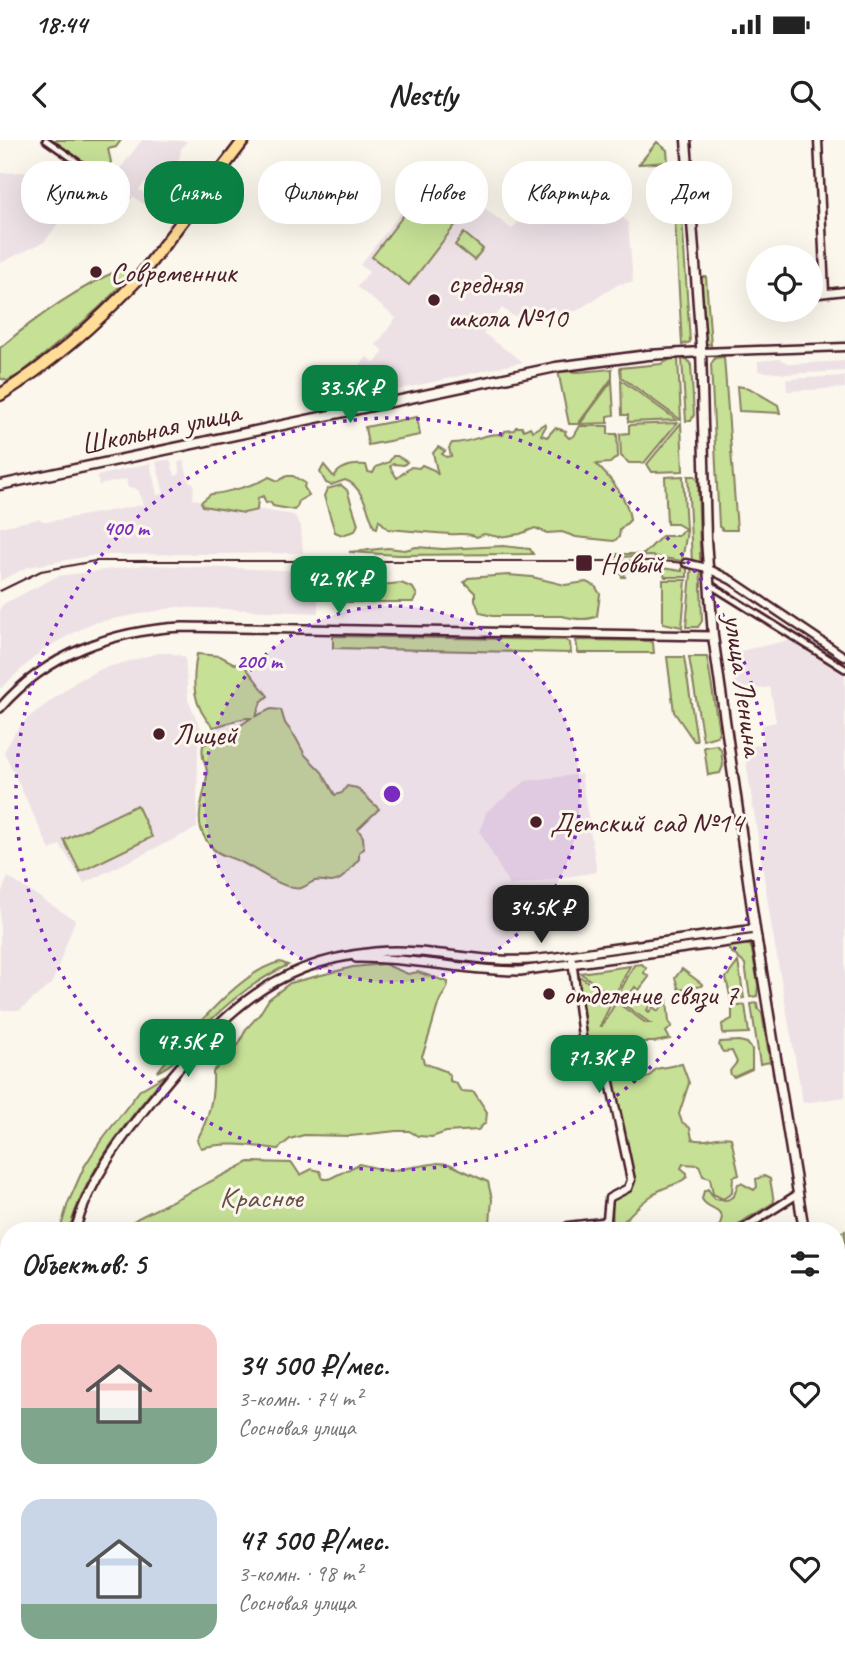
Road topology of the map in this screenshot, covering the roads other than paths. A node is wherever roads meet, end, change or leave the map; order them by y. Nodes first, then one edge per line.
1 (46, 140) edge
2 (244, 140) edge
3 (686, 140) edge
4 (818, 140) edge
5 (76, 161) edge
6 (845, 291) edge
7 (825, 293) joint
8 (845, 347) edge
9 (701, 352) junction
10 (0, 395) edge
11 (0, 485) edge
12 (686, 563) dead end
13 (707, 568) junction
14 (709, 584) junction
15 (713, 636) junction
16 (845, 657) edge
17 (845, 669) edge
18 (0, 708) edge
19 (756, 934) junction
20 (572, 954) junction
21 (331, 960) junction
22 (573, 965) junction
23 (798, 1194) junction
24 (78, 1222) edge
25 (603, 1222) edge
26 (754, 1222) edge
27 (803, 1222) edge

1 - 5 street
2 - 10 main road
3 - 9 main road, улица Ленина
4 - 7 street
6 - 7 street
8 - 9 street
9 - 11 main road, Школьная улица
9 - 13 main road, улица Ленина
12 - 13 street
13 - 14 main road, улица Ленина
13 - 16 street
14 - 15 main road, улица Ленина
14 - 17 street
15 - 18 street
15 - 19 main road, улица Ленина
19 - 20 street
19 - 22 street
19 - 23 main road, улица Ленина
20 - 21 street
20 - 22 street
21 - 22 street
21 - 24 street
22 - 25 street
23 - 26 street
23 - 27 main road, улица Ленина

